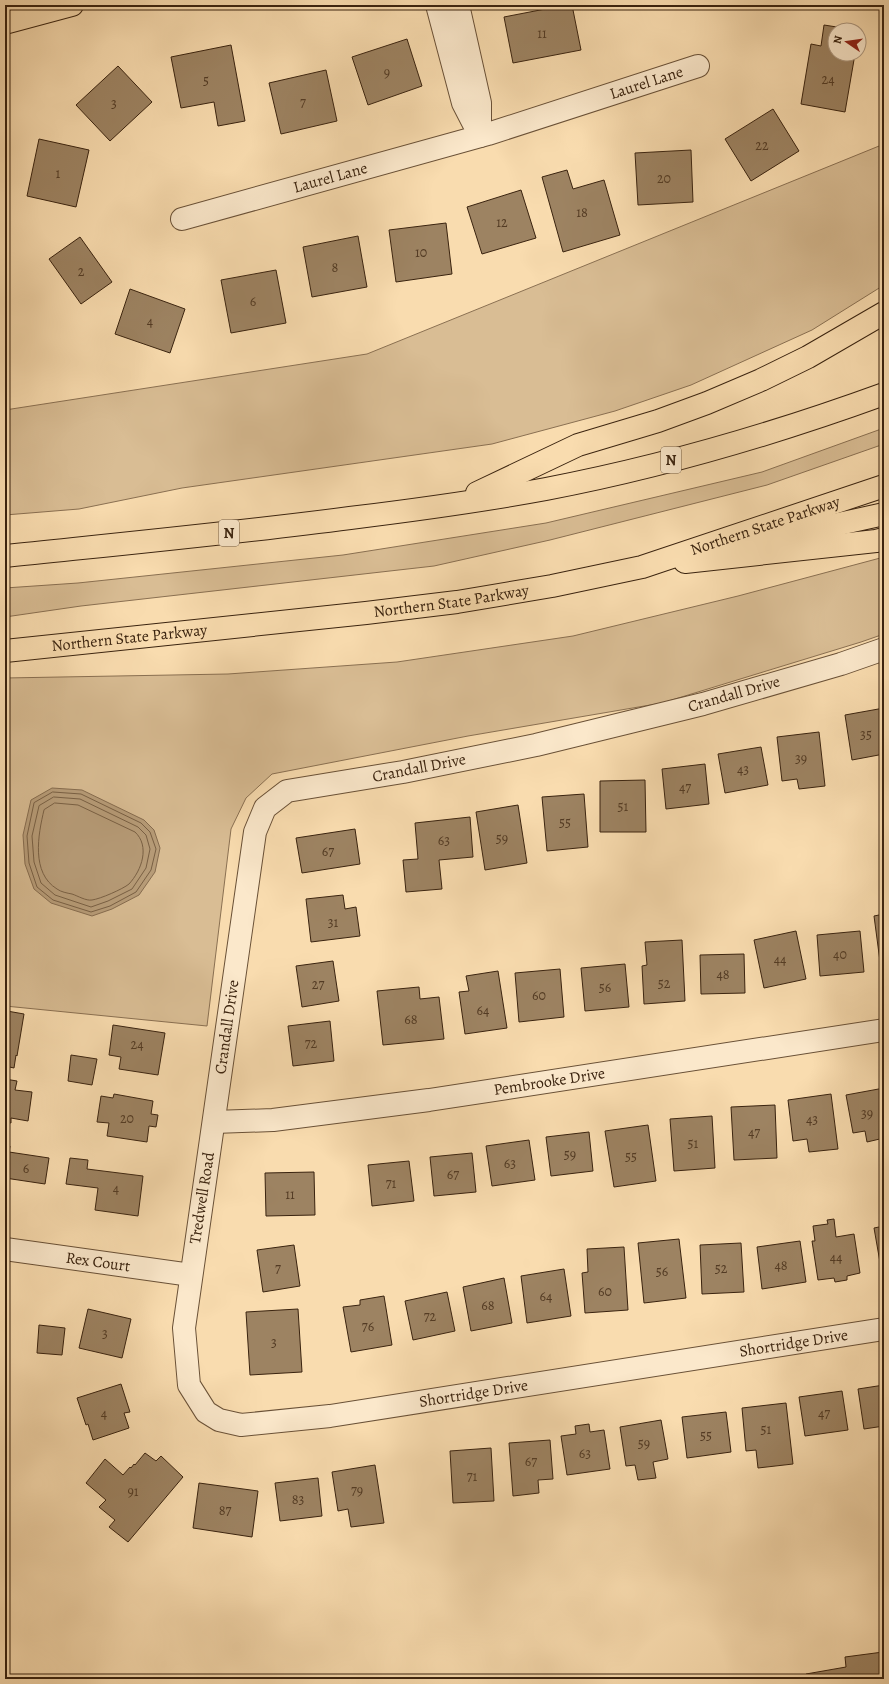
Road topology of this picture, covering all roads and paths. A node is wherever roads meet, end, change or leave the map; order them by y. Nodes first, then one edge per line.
1 (72, 5) edge
2 (437, 5) edge
3 (458, 5) edge
4 (5, 23) edge
5 (698, 66) dead end
6 (480, 136) junction
7 (182, 219) dead end
8 (884, 313) edge
9 (884, 394) edge
10 (884, 486) edge
11 (452, 505) junction
12 (884, 514) edge
13 (884, 539) edge
14 (5, 556) edge
15 (642, 567) junction
16 (884, 649) edge
17 (5, 651) edge
18 (884, 1030) edge
19 (214, 1122) junction
20 (5, 1249) edge
21 (191, 1275) junction
22 (884, 1329) edge

1 - 4 main road
2 - 6 street
3 - 6 street
5 - 6 street, Laurel Lane
6 - 7 street, Laurel Lane
8 - 11 main road
9 - 11 main road, N
10 - 15 main road, Northern State Parkway
11 - 14 main road, N
12 - 15 main road
13 - 15 main road
15 - 17 main road, Northern State Parkway
16 - 19 street, Crandall Drive
18 - 19 street, Pembrooke Drive
19 - 21 street, Tredwell Road
20 - 21 street, Rex Court
21 - 22 street, Shortridge Drive

